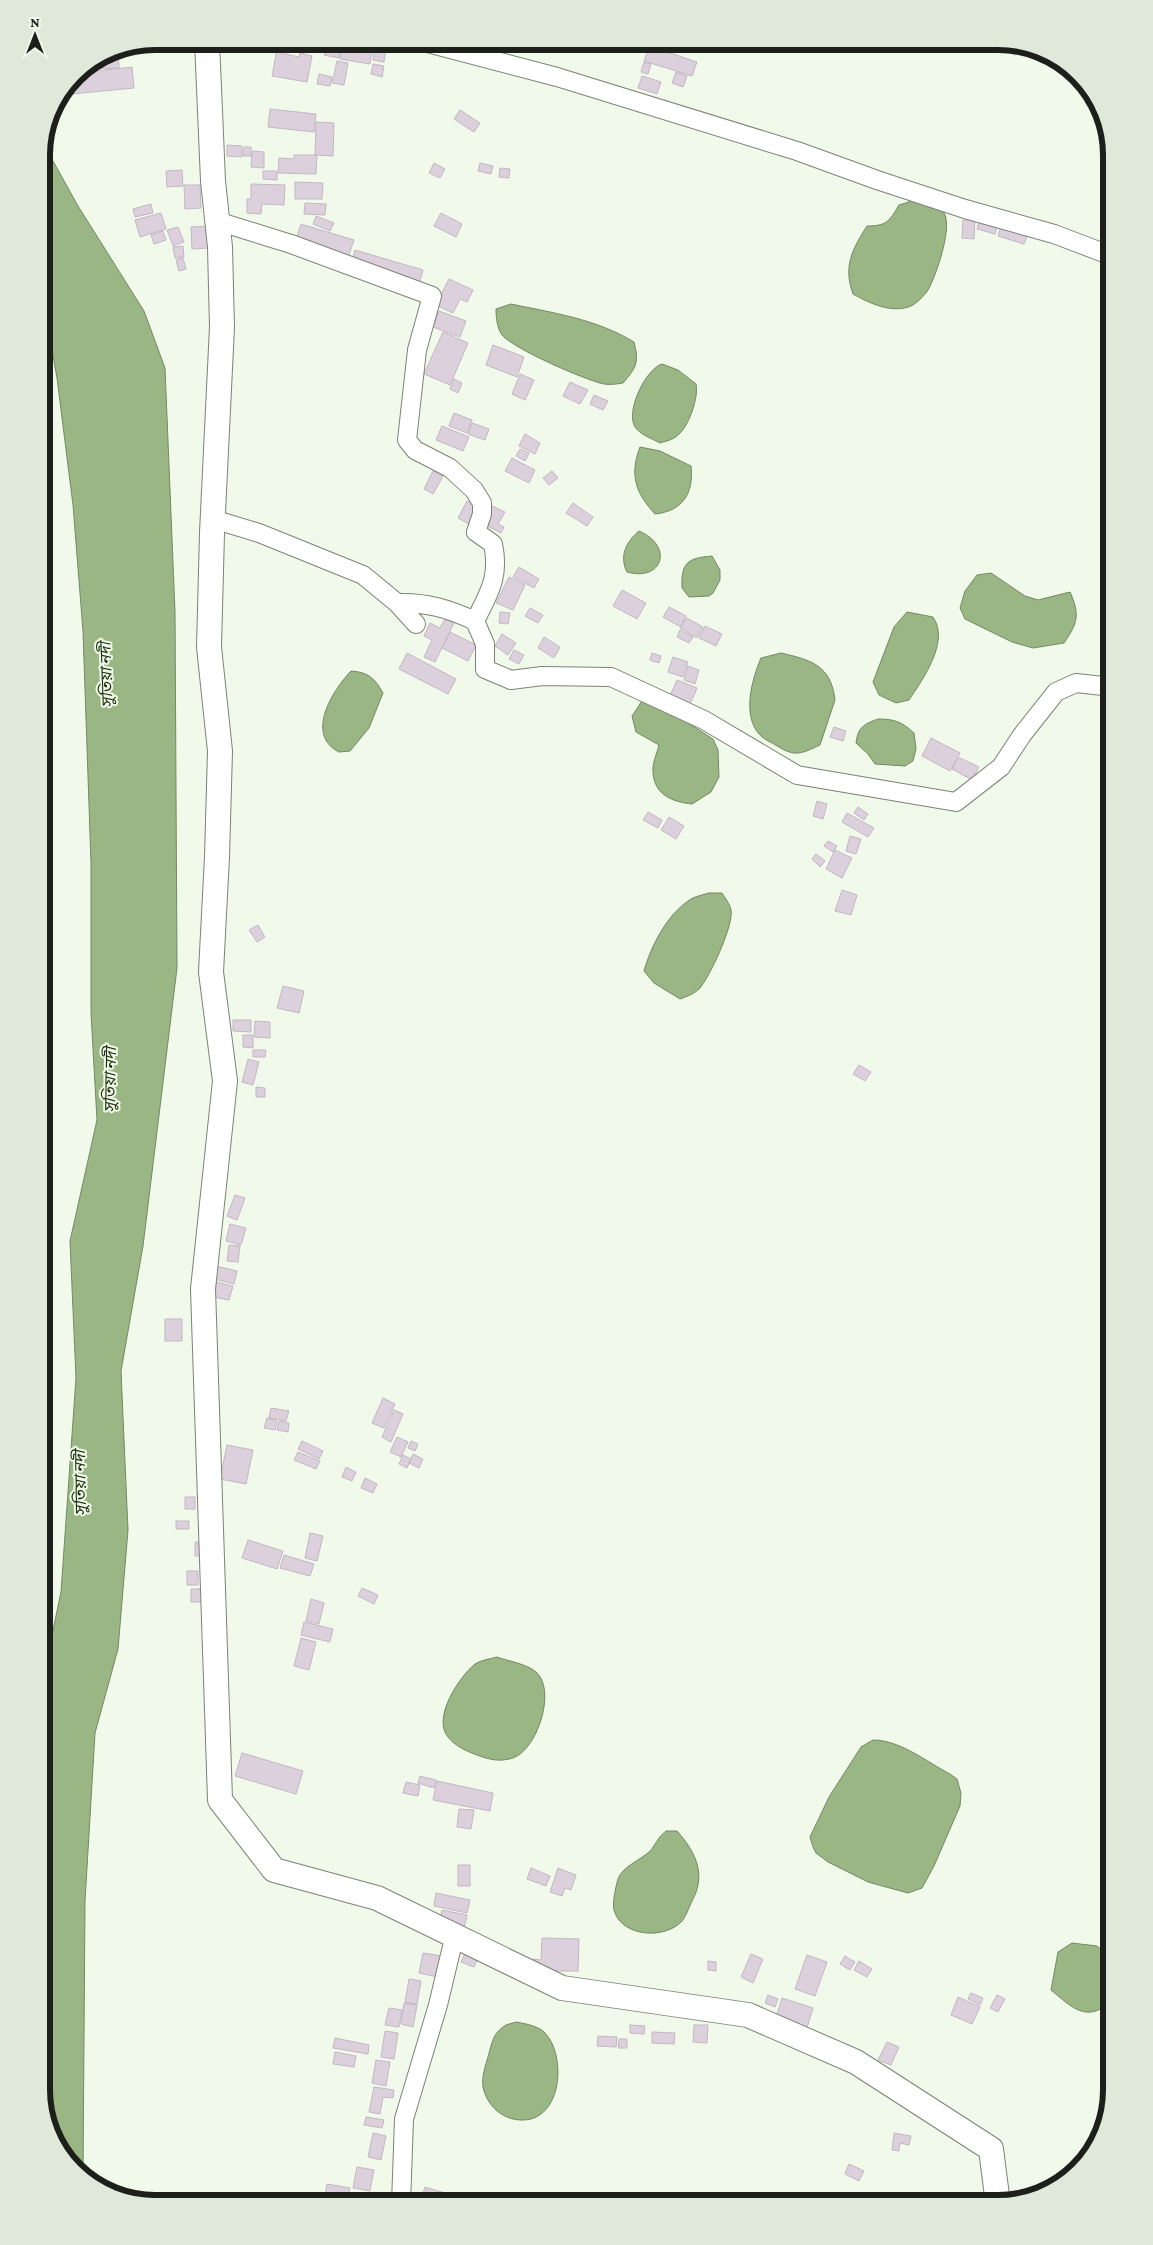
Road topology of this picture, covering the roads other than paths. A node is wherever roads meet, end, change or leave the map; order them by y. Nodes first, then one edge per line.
1 (207, 50) edge
2 (454, 50) edge
3 (217, 221) junction
4 (1103, 253) edge
5 (213, 519) junction
6 (397, 603) junction
7 (475, 621) junction
8 (416, 624) dead end
9 (1103, 686) edge
10 (454, 1934) junction
11 (401, 2195) edge
12 (997, 2195) edge

1 - 3 street
2 - 4 street
3 - 5 street
3 - 7 street
5 - 6 street
5 - 10 street
6 - 7 street
6 - 8 street
7 - 9 street
10 - 11 street
10 - 12 street

